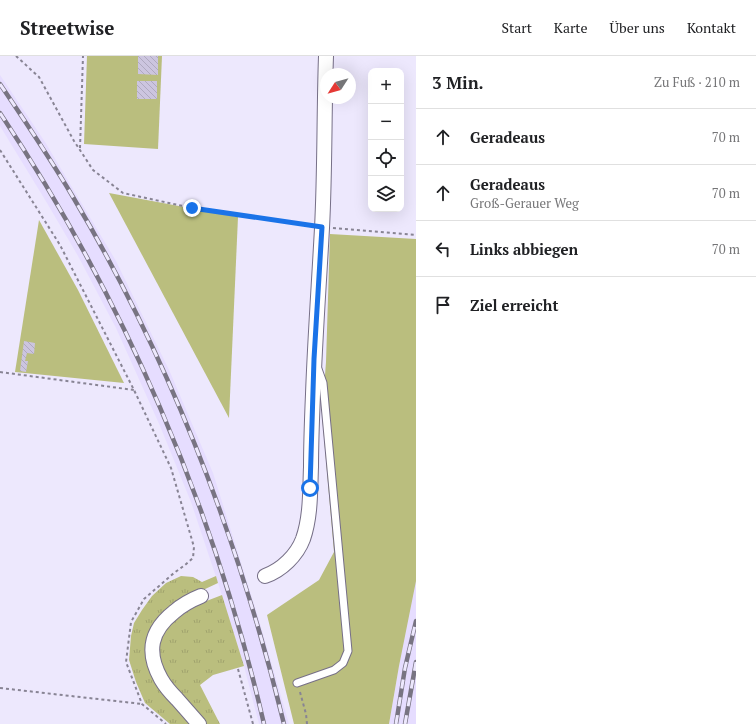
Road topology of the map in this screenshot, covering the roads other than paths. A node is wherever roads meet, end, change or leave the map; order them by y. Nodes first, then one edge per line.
1 (326, 56) edge
2 (314, 359) junction
3 (265, 576) dead end
4 (201, 596) dead end
5 (297, 683) road end
6 (199, 724) edge

1 - 2 street
2 - 3 street
2 - 5 lane
4 - 6 street

